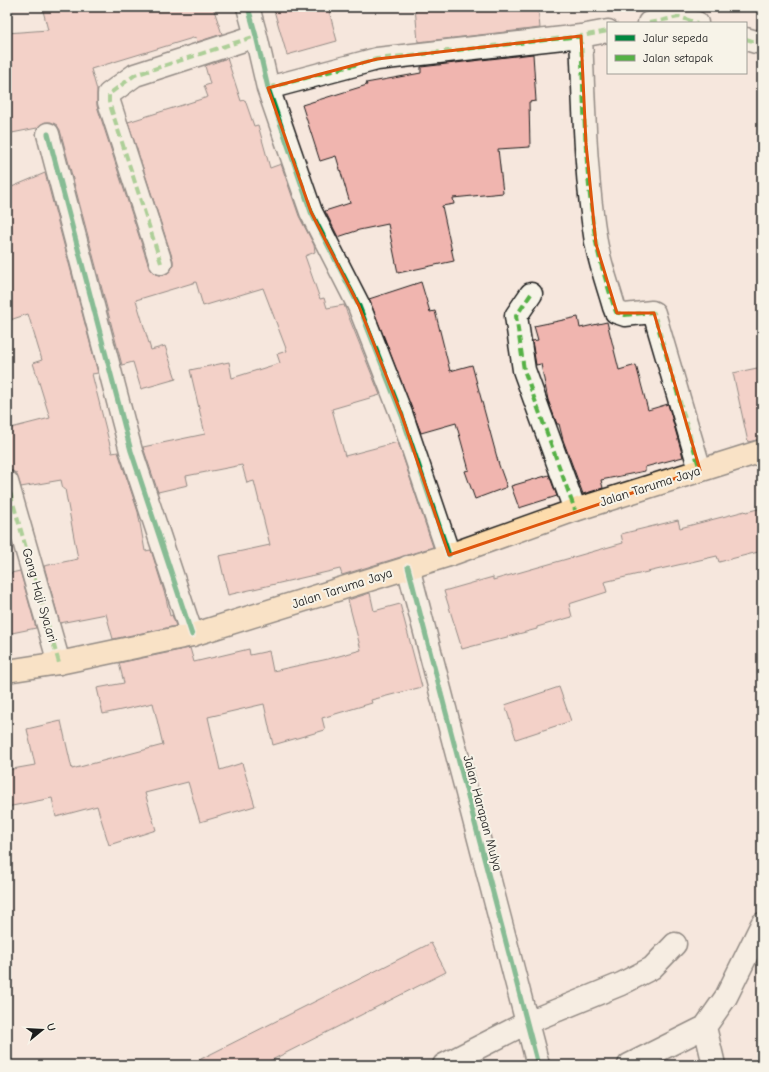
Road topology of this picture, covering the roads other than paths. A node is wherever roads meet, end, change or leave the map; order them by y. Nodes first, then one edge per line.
1 (248, 7) edge
2 (654, 22) edge
3 (694, 22) edge
4 (607, 31) edge
5 (256, 36) junction
6 (581, 36) junction
7 (747, 39) edge
8 (762, 40) edge
9 (268, 88) junction
10 (48, 134) dead end
11 (162, 263) dead end
12 (531, 294) dead end
13 (762, 451) edge
14 (700, 470) junction
15 (7, 482) edge
16 (575, 510) junction
17 (449, 554) junction
18 (408, 567) junction
19 (192, 635) junction
20 (59, 663) junction
21 (7, 671) edge
22 (762, 924) edge
23 (675, 944) dead end
24 (526, 1023) junction
25 (705, 1027) junction
26 (444, 1065) edge
27 (538, 1065) edge
28 (629, 1065) edge
29 (714, 1065) edge

1 - 5 street
2 - 3 street
4 - 6 street
5 - 9 street
5 - 11 street
6 - 9 street
6 - 14 street
7 - 8 street
9 - 17 street
10 - 19 street
12 - 16 street
13 - 14 main road, Jalan Taruma Jaya
14 - 16 main road, Jalan Taruma Jaya
15 - 20 street, Gang Haji Sya,ari
16 - 17 main road, Jalan Taruma Jaya
17 - 18 main road, Jalan Taruma Jaya
18 - 19 main road, Jalan Taruma Jaya
18 - 24 street, Jalan Harapan Mulya
19 - 20 main road, Jalan Taruma Jaya
20 - 21 main road, Jalan Taruma Jaya
22 - 25 street
23 - 24 street
24 - 26 street
24 - 27 street, Jalan Harapan Mulya
25 - 28 street
25 - 29 street

